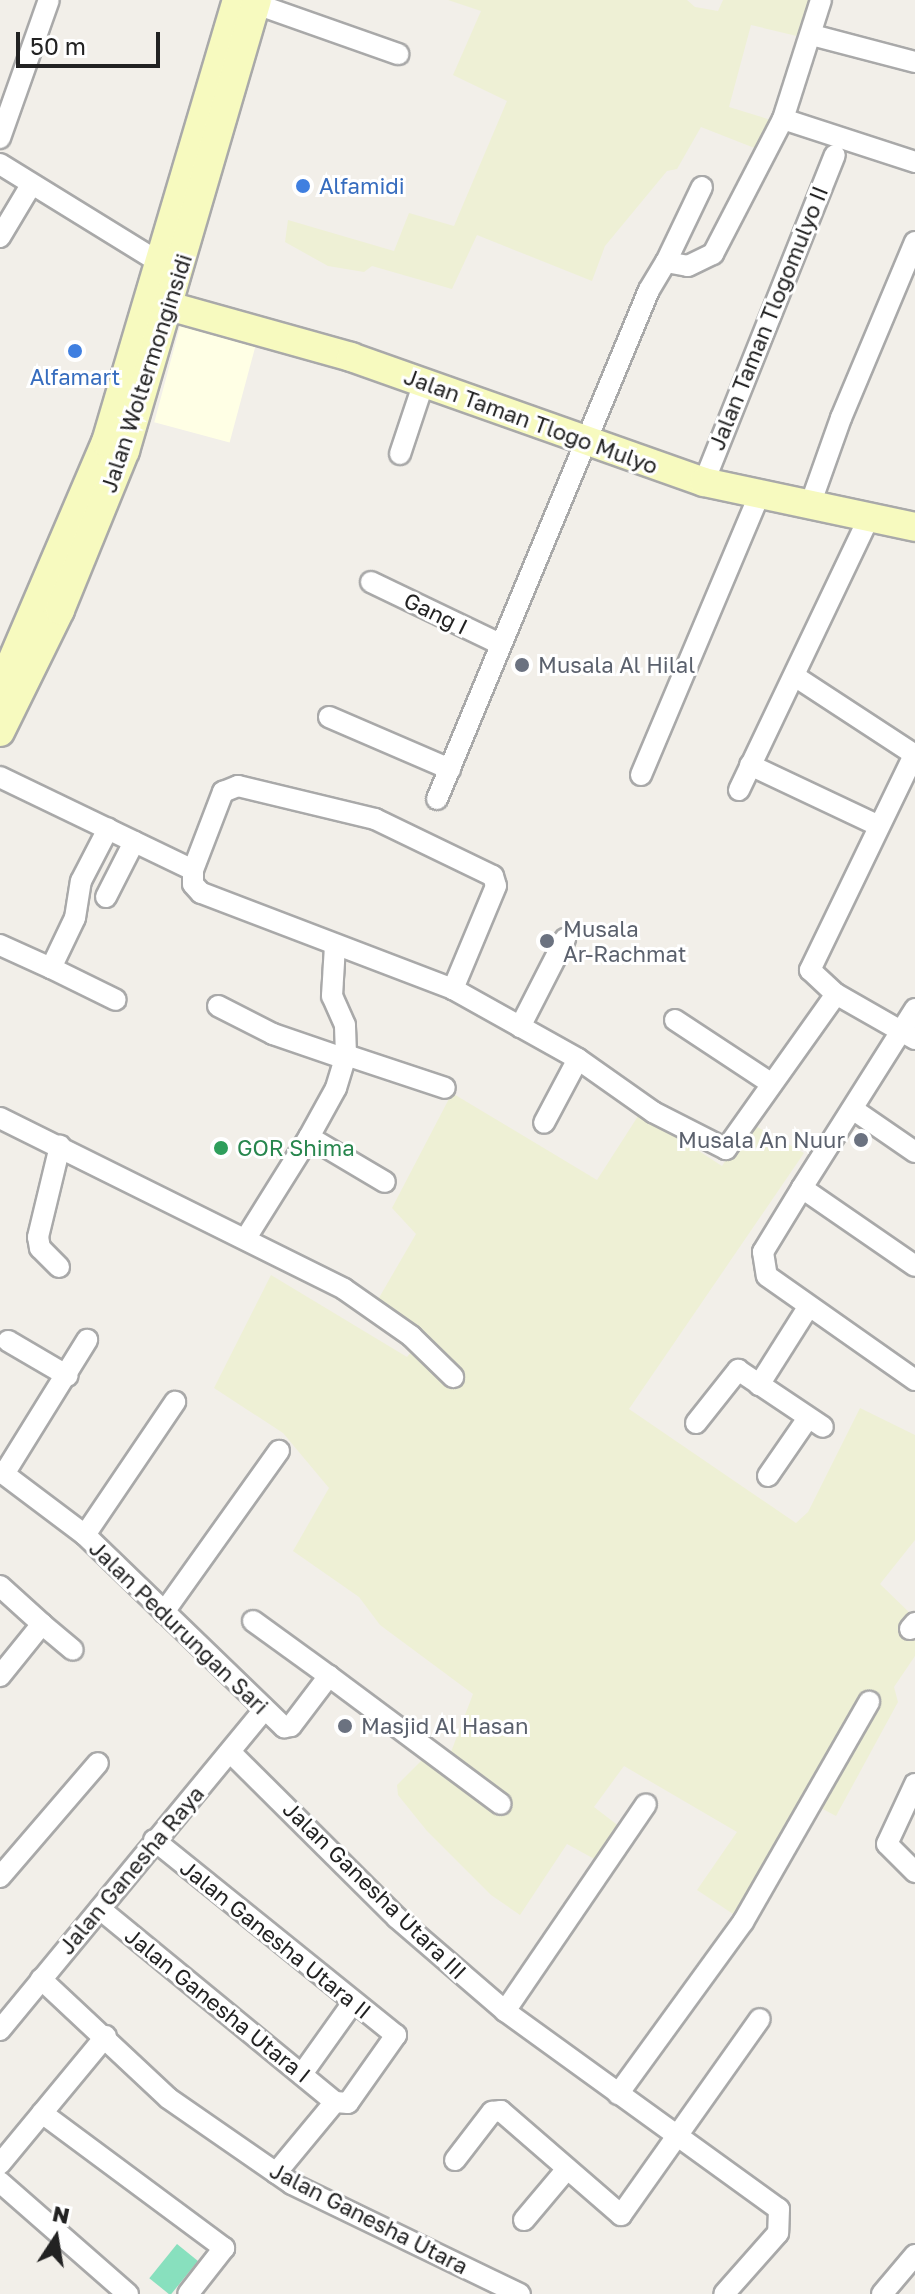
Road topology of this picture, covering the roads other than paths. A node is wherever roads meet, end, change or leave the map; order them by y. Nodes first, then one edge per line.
1 (49, 0) edge
2 (821, 0) edge
3 (250, 1) edge
4 (812, 35) junction
5 (398, 54) dead end
6 (915, 62) edge
7 (783, 119) junction
8 (0, 138) edge
9 (835, 155) dead end
10 (915, 162) edge
11 (0, 164) edge
12 (31, 185) junction
13 (702, 187) dead end
14 (0, 237) edge
15 (915, 242) edge
16 (666, 262) junction
17 (169, 269) junction
18 (161, 304) junction
19 (424, 382) junction
20 (584, 443) junction
21 (116, 447) junction
22 (400, 454) dead end
23 (704, 482) junction
24 (759, 495) junction
25 (810, 505) junction
26 (869, 518) junction
27 (915, 527) edge
28 (371, 582) dead end
29 (500, 644) junction
30 (796, 677) junction
31 (0, 689) edge
32 (329, 717) dead end
33 (0, 732) edge
34 (914, 755) edge
35 (750, 765) junction
36 (450, 769) junction
37 (641, 775) dead end
38 (0, 777) edge
39 (739, 790) dead end
40 (437, 799) dead end
41 (877, 825) junction
42 (108, 829) junction
43 (134, 842) junction
44 (193, 870) junction
45 (106, 897) dead end
46 (565, 939) dead end
47 (0, 945) edge
48 (335, 945) junction
49 (51, 968) junction
50 (453, 989) junction
51 (836, 994) junction
52 (116, 1000) dead end
53 (218, 1006) dead end
54 (915, 1009) edge
55 (675, 1020) dead end
56 (520, 1027) junction
57 (909, 1034) edge
58 (346, 1057) junction
59 (578, 1059) junction
60 (772, 1084) junction
61 (445, 1088) dead end
62 (854, 1110) junction
63 (0, 1118) edge
64 (544, 1123) dead end
65 (309, 1137) junction
66 (60, 1146) junction
67 (915, 1152) edge
68 (385, 1182) dead end
69 (802, 1188) junction
70 (246, 1238) junction
71 (915, 1266) edge
72 (59, 1267) dead end
73 (809, 1306) junction
74 (87, 1340) dead end
75 (8, 1341) dead end
76 (68, 1376) junction
77 (453, 1377) dead end
78 (915, 1380) edge
79 (759, 1385) junction
80 (175, 1402) dead end
81 (696, 1423) dead end
82 (279, 1451) dead end
83 (2, 1472) edge
84 (768, 1476) dead end
85 (85, 1535) junction
86 (0, 1586) edge
87 (164, 1612) junction
88 (253, 1621) dead end
89 (42, 1624) junction
90 (73, 1650) dead end
91 (0, 1676) edge
92 (329, 1676) junction
93 (869, 1702) dead end
94 (264, 1710) junction
95 (230, 1752) junction
96 (98, 1763) dead end
97 (915, 1784) edge
98 (501, 1804) dead end
99 (646, 1804) dead end
100 (154, 1840) junction
101 (915, 1872) edge
102 (0, 1877) edge
103 (100, 1909) junction
104 (41, 1979) junction
105 (352, 2004) junction
106 (505, 2011) junction
107 (760, 2019) dead end
108 (3, 2021) edge
109 (106, 2036) junction
110 (302, 2074) junction
111 (618, 2094) junction
112 (335, 2102) junction
113 (42, 2113) junction
114 (678, 2135) junction
115 (455, 2160) dead end
116 (0, 2164) edge
117 (567, 2169) junction
118 (276, 2173) junction
119 (0, 2182) edge
120 (524, 2220) dead end
121 (915, 2255) edge
122 (128, 2294) edge
123 (188, 2294) edge
124 (520, 2294) edge
125 (724, 2294) edge
126 (882, 2294) edge

1 - 8 street
2 - 4 street
3 - 5 street
3 - 17 main road, Jalan Woltermonginsidi
4 - 6 street
4 - 7 street
7 - 10 street
7 - 16 street
9 - 23 street, Jalan Taman Tlogomulyo II
11 - 12 street
12 - 14 street
12 - 17 street
13 - 16 street
15 - 25 street
16 - 20 street
17 - 18 main road, Jalan Woltermonginsidi
18 - 19 main road, Jalan Taman Tlogo Mulyo
18 - 21 main road, Jalan Woltermonginsidi
19 - 20 main road, Jalan Taman Tlogo Mulyo
19 - 22 street
20 - 23 main road, Jalan Taman Tlogo Mulyo
20 - 29 street
21 - 31 main road, Jalan Woltermonginsidi
21 - 33 main road, Jalan Woltermonginsidi
23 - 24 main road, Jalan Taman Tlogo Mulyo
24 - 25 main road, Jalan Taman Tlogo Mulyo
24 - 37 street
25 - 26 main road, Jalan Taman Tlogo Mulyo
26 - 27 main road, Jalan Taman Tlogo Mulyo
26 - 30 street
28 - 29 street, Gang I
29 - 36 street
30 - 34 street
30 - 35 street
32 - 36 street
34 - 41 street
35 - 39 street
35 - 41 street
36 - 40 street
38 - 42 street
41 - 51 street
42 - 43 street
42 - 49 street
43 - 44 street
43 - 45 street
44 - 48 street
44 - 50 street
46 - 56 street
47 - 49 street
48 - 50 street
48 - 58 street
49 - 52 street
50 - 56 street
51 - 57 street
51 - 60 street
53 - 58 street
54 - 57 street
55 - 60 street
56 - 59 street
57 - 62 street
58 - 61 street
58 - 65 street
59 - 60 street
59 - 64 street
62 - 67 street
62 - 69 street
63 - 66 street
65 - 68 street
65 - 70 street
66 - 70 street
66 - 72 street
69 - 71 street
69 - 73 street
70 - 77 street
73 - 78 street
73 - 79 street
74 - 76 street
75 - 76 street
76 - 83 street
79 - 81 street
79 - 84 street
80 - 85 street
82 - 87 street
83 - 85 street, Jalan Pedurungan Sari
85 - 87 street, Jalan Pedurungan Sari
86 - 89 street
87 - 94 street, Jalan Pedurungan Sari
88 - 92 street
89 - 90 street
89 - 91 street
92 - 94 street, Jalan Pedurungan Sari
92 - 98 street
93 - 111 street
94 - 95 street, Jalan Ganesha Raya
95 - 100 street, Jalan Ganesha Raya
95 - 106 street, Jalan Ganesha Utara III
96 - 102 street
97 - 101 street
99 - 106 street
100 - 103 street, Jalan Ganesha Raya
100 - 105 street, Jalan Ganesha Utara II
103 - 104 street, Jalan Ganesha Raya
103 - 110 street, Jalan Ganesha Utara I
104 - 108 street, Jalan Ganesha Raya
104 - 109 street, Jalan Ganesha Utara
105 - 110 street
105 - 112 street, Jalan Ganesha Utara II
106 - 111 street, Jalan Ganesha Utara III
107 - 114 street
109 - 113 street
109 - 118 street, Jalan Ganesha Utara
110 - 112 street, Jalan Ganesha Utara I
111 - 114 street, Jalan Ganesha Utara III
112 - 118 street
113 - 116 street
113 - 123 street
114 - 117 street
114 - 125 street, Jalan Ganesha Utara III
115 - 117 street
117 - 120 street
118 - 124 street, Jalan Ganesha Utara
119 - 122 street
121 - 126 street

